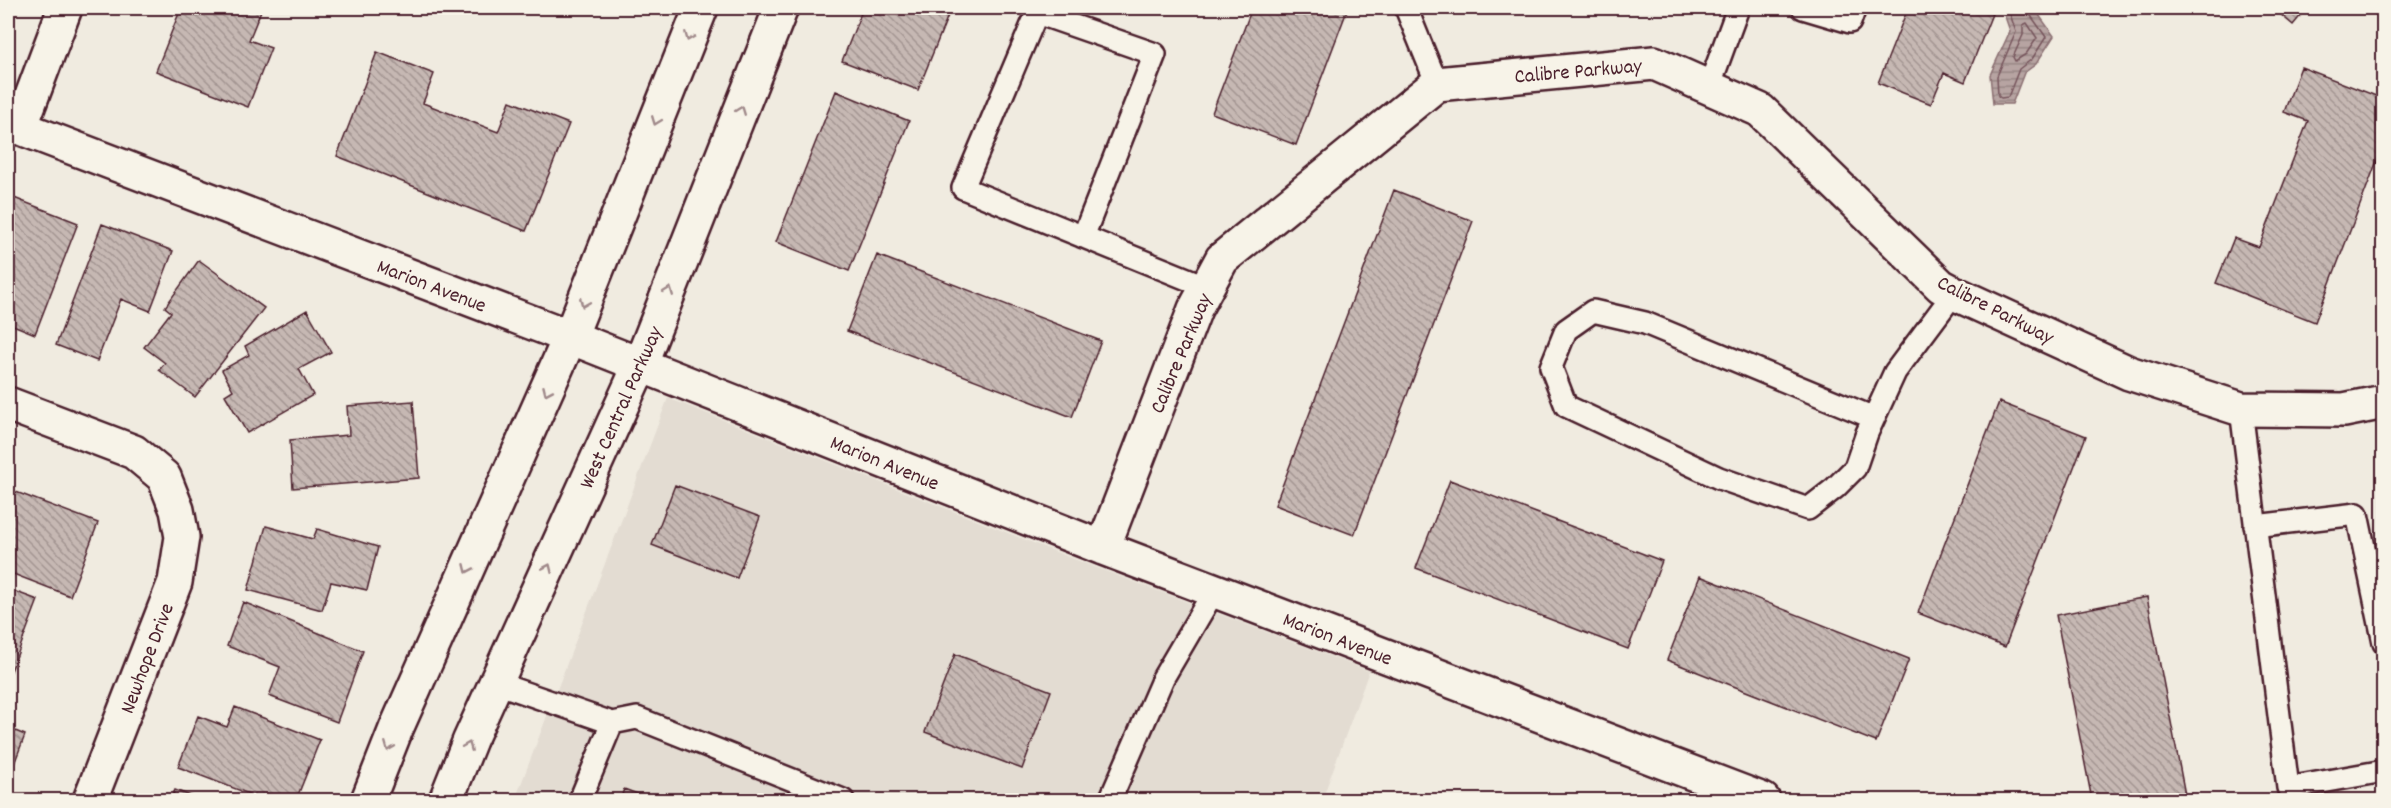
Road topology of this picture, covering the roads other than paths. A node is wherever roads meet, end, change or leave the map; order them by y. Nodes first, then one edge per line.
1 (65, 8) edge
2 (700, 8) edge
3 (781, 8) edge
4 (1406, 8) edge
5 (1738, 8) edge
6 (1803, 8) edge
7 (1855, 8) edge
8 (1437, 84) junction
9 (1709, 87) junction
10 (14, 125) edge
11 (1083, 237) junction
12 (1207, 287) junction
13 (1954, 293) junction
14 (570, 337) junction
15 (640, 365) junction
16 (2384, 402) edge
17 (8, 404) edge
18 (2241, 409) junction
19 (1874, 418) junction
20 (2255, 526) junction
21 (1103, 548) junction
22 (1214, 591) junction
23 (2384, 644) edge
24 (496, 683) junction
25 (612, 723) junction
26 (2384, 771) edge
27 (90, 801) edge
28 (368, 801) edge
29 (446, 801) edge
30 (580, 801) edge
31 (843, 801) edge
32 (1110, 801) edge
33 (1763, 801) edge

1 - 10 street
2 -> 14 street
15 -> 3 street, West Central Parkway
4 - 8 lane
5 - 9 lane
6 - 7 lane
8 - 9 street, Calibre Parkway
8 - 12 street, Calibre Parkway
9 - 13 street, Calibre Parkway
10 - 14 street, Marion Avenue
11 - 11 lane
11 - 12 lane
12 - 21 street, Calibre Parkway
13 - 18 street, Calibre Parkway
13 - 19 lane
14 - 15 street, Marion Avenue
14 -> 28 street
15 - 21 street, Marion Avenue
24 -> 15 street, West Central Parkway
16 - 18 street, Calibre Parkway
17 - 27 street, Newhope Drive
18 - 20 lane
19 - 19 lane
20 - 23 lane
20 - 26 lane
21 - 22 street, Marion Avenue
22 - 32 lane
22 - 33 street, Marion Avenue
24 - 25 lane
29 -> 24 street, West Central Parkway
25 - 30 lane
25 - 31 lane

